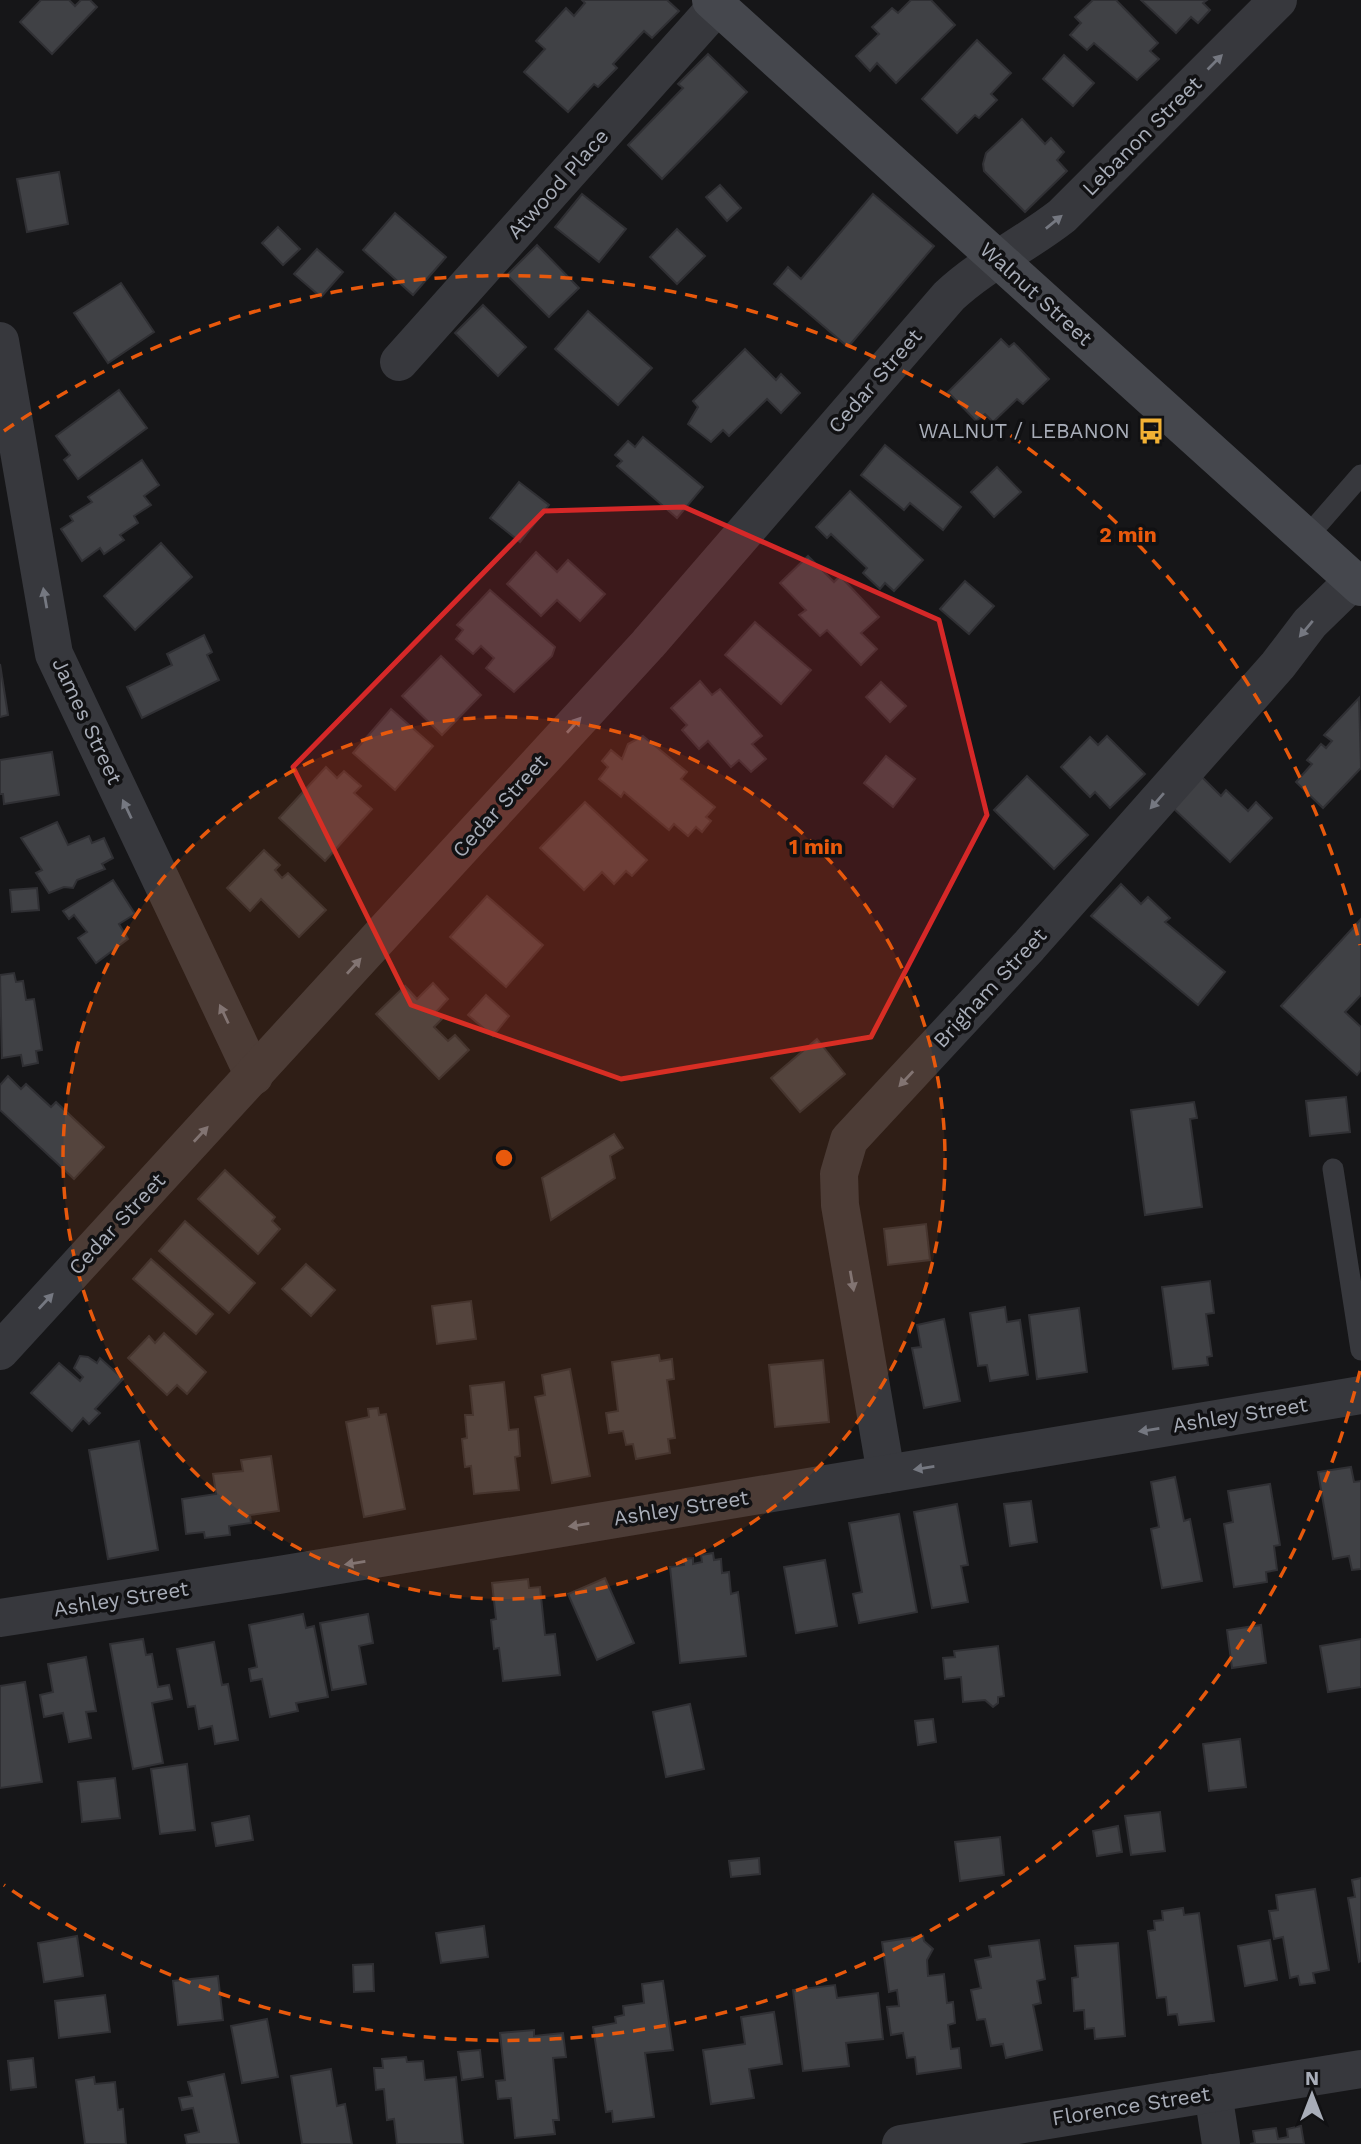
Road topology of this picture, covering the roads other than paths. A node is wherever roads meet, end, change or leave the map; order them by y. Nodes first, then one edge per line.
1 (1278, 0) edge
2 (714, 3) edge
3 (996, 259) junction
4 (0, 341) edge
5 (399, 362) dead end
6 (1361, 475) edge
7 (1306, 538) junction
8 (1357, 584) edge
9 (254, 1076) junction
10 (1334, 1169) dead end
11 (1361, 1350) edge
12 (0, 1351) edge
13 (1361, 1395) edge
14 (886, 1474) junction
15 (0, 1618) edge
16 (1361, 2069) edge
17 (1213, 2093) junction
18 (901, 2144) edge
19 (1221, 2144) edge

3 -> 1 street, Lebanon Street
2 - 3 main road, Walnut Street
2 - 5 street, Atwood Place
3 - 7 main road, Walnut Street
9 -> 3 street, Cedar Street
9 -> 4 street, James Street
6 - 7 lane
7 - 8 main road, Walnut Street
8 -> 14 street, Brigham Street
12 -> 9 street, Cedar Street
10 - 11 lane
13 -> 14 street, Ashley Street
14 -> 15 street, Ashley Street
16 - 17 street, Florence Street
17 - 18 street, Florence Street
17 - 19 street

